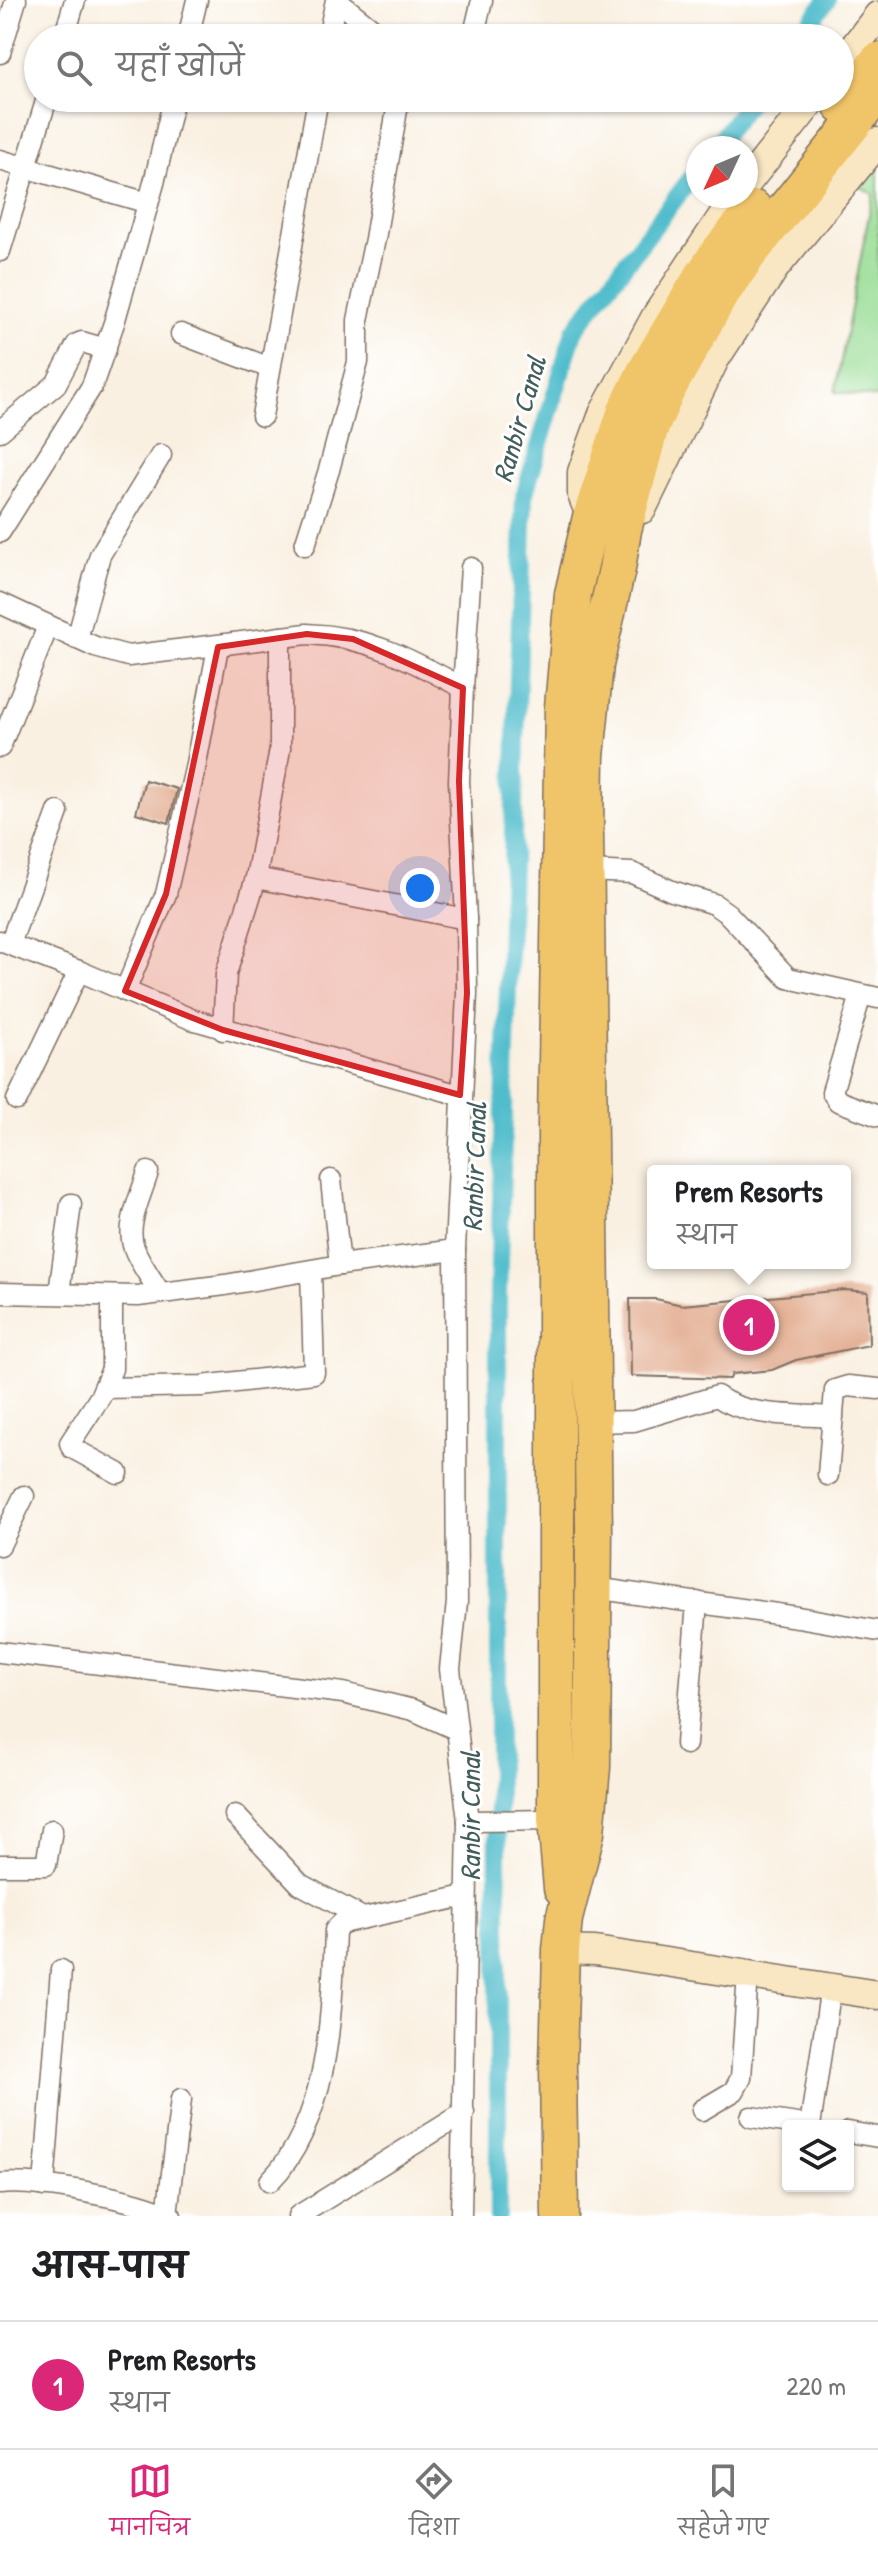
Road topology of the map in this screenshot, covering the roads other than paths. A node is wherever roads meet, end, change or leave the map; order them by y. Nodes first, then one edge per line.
1 (16, 0) edge
2 (75, 0) edge
3 (197, 0) edge
4 (482, 0) edge
5 (878, 16) edge
6 (68, 24) edge
7 (191, 24) edge
8 (331, 24) edge
9 (366, 24) edge
10 (476, 24) edge
11 (854, 47) edge
12 (0, 53) edge
13 (878, 61) edge
14 (854, 90) edge
15 (878, 93) edge
16 (43, 112) edge
17 (171, 112) edge
18 (316, 112) edge
19 (397, 112) edge
20 (803, 112) edge
21 (836, 112) edge
22 (878, 142) edge
23 (0, 160) edge
24 (27, 168) junction
25 (758, 169) edge
26 (148, 203) junction
27 (728, 208) edge
28 (0, 251) edge
29 (181, 334) dead end
30 (106, 349) junction
31 (270, 368) junction
32 (262, 416) dead end
33 (0, 431) edge
34 (161, 455) dead end
35 (591, 517) junction
36 (0, 532) edge
37 (305, 545) dead end
38 (471, 568) dead end
39 (617, 569) junction
40 (0, 604) edge
41 (48, 626) junction
42 (280, 637) junction
43 (77, 639) junction
44 (218, 647) junction
45 (463, 688) junction
46 (0, 747) edge
47 (58, 812) dead end
48 (586, 871) junction
49 (256, 878) junction
50 (466, 919) junction
51 (5, 942) edge
52 (79, 971) junction
53 (125, 991) junction
54 (869, 997) edge
55 (223, 1030) junction
56 (460, 1095) junction
57 (17, 1100) dead end
58 (878, 1116) edge
59 (148, 1172) dead end
60 (331, 1180) dead end
61 (71, 1204) dead end
62 (455, 1250) junction
63 (340, 1265) junction
64 (311, 1271) junction
65 (0, 1293) edge
66 (59, 1293) junction
67 (160, 1293) junction
68 (112, 1296) junction
69 (105, 1388) junction
70 (878, 1389) edge
71 (833, 1417) junction
72 (593, 1422) junction
73 (118, 1473) dead end
74 (828, 1475) dead end
75 (24, 1496) dead end
76 (0, 1545) edge
77 (594, 1588) junction
78 (697, 1602) junction
79 (878, 1631) edge
80 (0, 1652) edge
81 (455, 1729) junction
82 (686, 1744) dead end
83 (235, 1815) dead end
84 (556, 1820) junction
85 (477, 1821) junction
86 (52, 1830) dead end
87 (0, 1865) edge
88 (465, 1896) junction
89 (363, 1918) junction
90 (563, 1934) junction
91 (61, 1970) dead end
92 (748, 1974) junction
93 (831, 1987) junction
94 (878, 1995) edge
95 (181, 2099) dead end
96 (702, 2110) dead end
97 (464, 2113) junction
98 (751, 2117) dead end
99 (811, 2120) edge
100 (782, 2122) edge
101 (854, 2133) edge
102 (878, 2137) edge
103 (270, 2181) dead end
104 (0, 2184) edge
105 (44, 2186) junction
106 (169, 2215) edge
107 (298, 2216) edge
108 (461, 2216) edge
109 (560, 2216) edge

1 - 12 street
2 - 6 street
3 - 7 street
4 - 10 street
5 - 11 street
8 - 9 street
13 - 14 highway
15 - 39 highway
16 - 24 street
17 - 26 street
18 - 31 street
19 - 37 street
20 - 25 street
21 - 35 highway
22 - 39 street
23 - 24 street
24 - 26 street
24 - 28 street
26 - 30 street
27 - 35 street
29 - 31 street
30 - 33 street
30 - 36 street
31 - 32 street
34 - 43 street
35 - 84 highway
38 - 45 street
39 - 48 highway
40 - 41 street
41 - 43 street
41 - 46 street
42 - 44 street
42 - 45 street
42 - 49 street
43 - 44 street
44 - 53 street
45 - 50 street
47 - 51 street
48 - 54 street
48 - 72 highway
49 - 50 street
49 - 55 street
50 - 56 street
51 - 52 street
52 - 53 street
52 - 57 street
53 - 55 street
54 - 58 street
55 - 56 street
56 - 62 street
59 - 67 street
60 - 63 street
61 - 66 street
62 - 63 street
62 - 81 street
63 - 64 street
64 - 67 street
64 - 69 street
65 - 66 street
66 - 68 street
67 - 68 street
68 - 69 street
69 - 73 street
70 - 71 street
71 - 72 street
71 - 74 street
72 - 77 highway
75 - 76 street
77 - 78 street
77 - 90 highway
78 - 79 street
78 - 82 street
80 - 81 street
81 - 85 street
83 - 89 street
84 - 85 street
84 - 90 highway
85 - 88 street
86 - 87 street
88 - 89 street
88 - 97 street
89 - 103 street
90 - 92 street
90 - 109 highway
91 - 105 street
92 - 93 street
92 - 96 street
93 - 94 street
93 - 99 street
95 - 106 street
97 - 107 street
97 - 108 street
98 - 100 street
101 - 102 street
104 - 105 street
105 - 106 street

